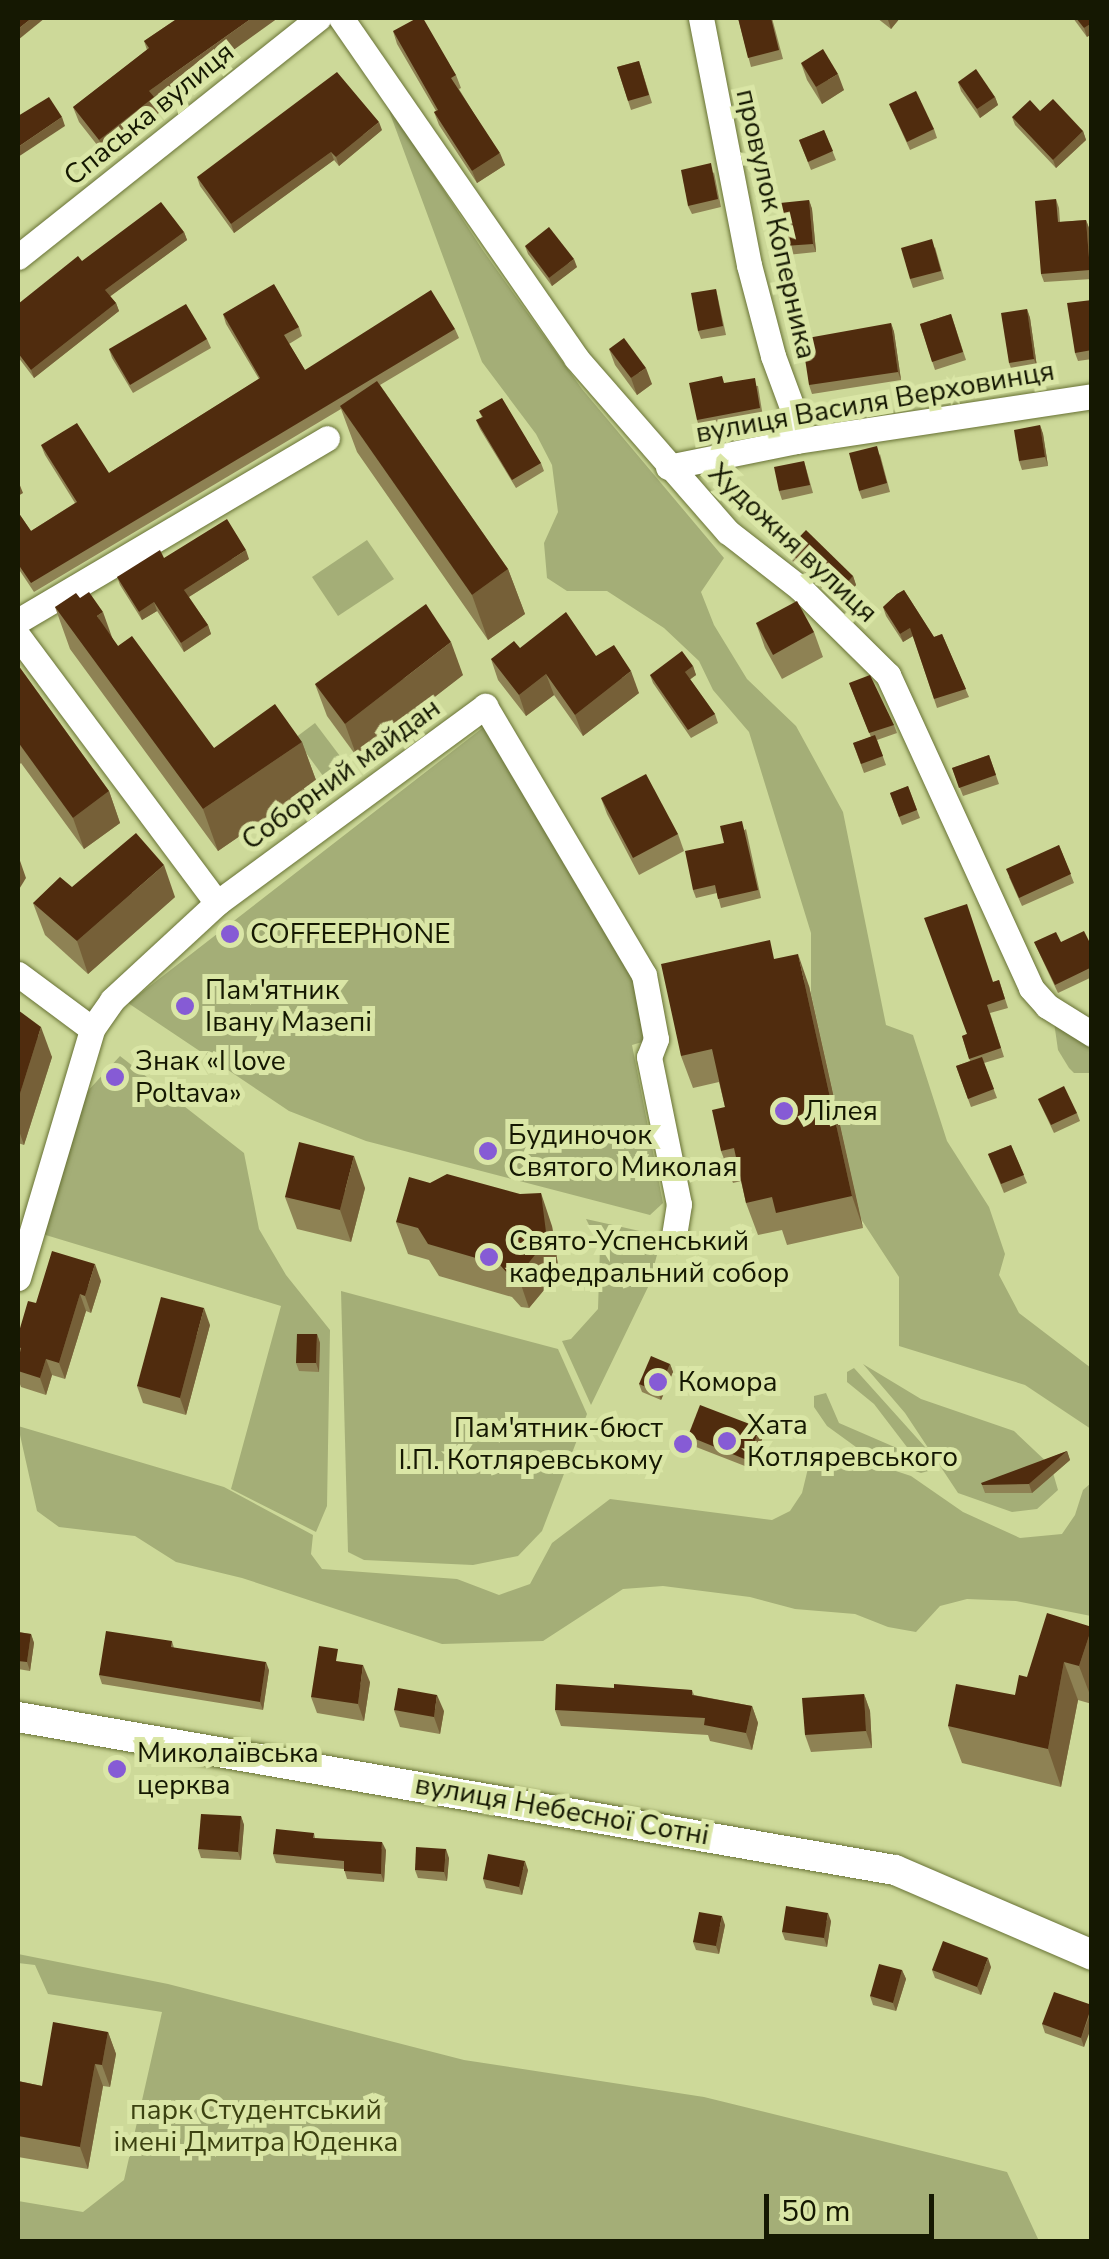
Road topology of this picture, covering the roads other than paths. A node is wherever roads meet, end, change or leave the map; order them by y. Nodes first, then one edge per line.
1 (318, 18) edge
2 (341, 18) edge
3 (700, 18) edge
4 (18, 257) edge
5 (1092, 396) edge
6 (327, 438) dead end
7 (796, 442) junction
8 (668, 467) junction
9 (18, 622) edge
10 (18, 636) edge
11 (217, 903) junction
12 (18, 974) edge
13 (92, 1029) junction
14 (1092, 1034) edge
15 (674, 1236) dead end
16 (18, 1278) edge
17 (18, 1717) edge
18 (1092, 1955) edge

1 - 4 street, Спаська вулиця
2 - 8 street, Художня вулиця
3 - 7 street, провулок Коперника
5 - 7 street, вулиця Василя Верховинця
6 - 9 street
7 - 8 street, вулиця Василя Верховинця
8 - 14 street, Художня вулиця
10 - 11 street
11 - 13 street, Соборний майдан
11 - 15 street, Соборний майдан
12 - 13 street
13 - 16 street, Соборний майдан
17 - 18 main road, вулиця Небесної Сотні

